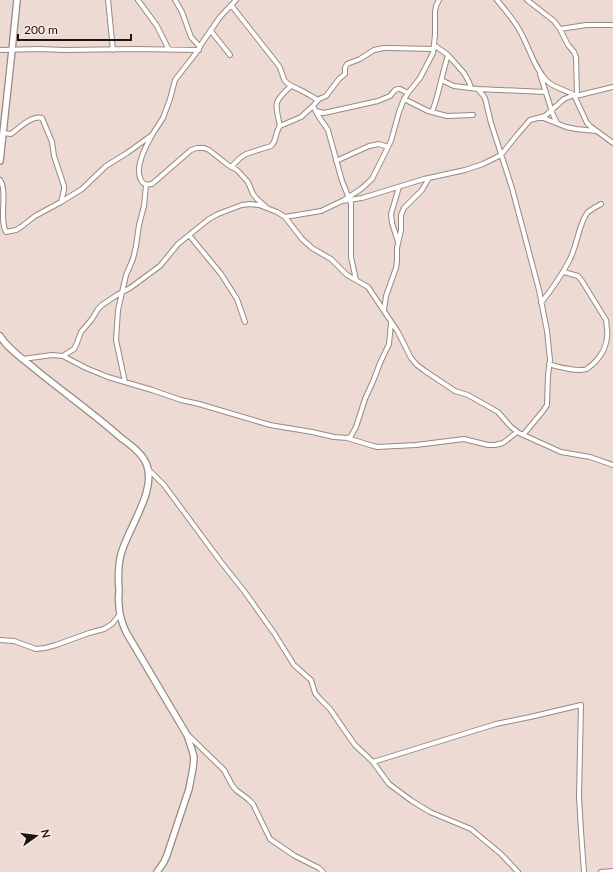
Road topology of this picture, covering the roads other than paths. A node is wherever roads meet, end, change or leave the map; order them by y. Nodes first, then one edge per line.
1 (17, 0) edge
2 (108, 0) edge
3 (138, 0) edge
4 (175, 0) edge
5 (236, 0) edge
6 (439, 0) edge
7 (497, 0) edge
8 (526, 0) edge
9 (231, 5) junction
10 (613, 24) edge
11 (560, 29) junction
12 (211, 31) junction
13 (434, 47) junction
14 (199, 48) junction
15 (0, 50) edge
16 (12, 50) junction
17 (113, 50) junction
18 (168, 50) junction
19 (230, 55) dead end
20 (448, 55) junction
21 (537, 66) junction
22 (441, 80) junction
23 (291, 86) junction
24 (613, 87) edge
25 (471, 88) junction
26 (478, 89) junction
27 (546, 92) junction
28 (408, 93) junction
29 (576, 96) junction
30 (404, 99) junction
31 (318, 100) junction
32 (313, 106) junction
33 (552, 110) junction
34 (316, 111) junction
35 (432, 112) junction
36 (474, 115) dead end
37 (541, 117) junction
38 (557, 123) junction
39 (280, 126) junction
40 (597, 131) junction
41 (152, 135) junction
42 (2, 138) edge
43 (613, 143) edge
44 (388, 147) junction
45 (501, 155) junction
46 (0, 161) edge
47 (336, 161) junction
48 (232, 167) junction
49 (429, 178) junction
50 (0, 180) edge
51 (146, 185) junction
52 (399, 187) junction
53 (349, 198) junction
54 (61, 202) junction
55 (602, 204) dead end
56 (269, 208) junction
57 (284, 217) junction
58 (189, 235) junction
59 (398, 245) junction
60 (564, 272) junction
61 (356, 280) junction
62 (122, 292) junction
63 (541, 303) junction
64 (384, 310) junction
65 (245, 322) dead end
66 (391, 322) junction
67 (0, 336) edge
68 (63, 356) junction
69 (23, 359) junction
70 (549, 364) junction
71 (125, 382) junction
72 (517, 432) junction
73 (523, 435) junction
74 (346, 438) junction
75 (613, 465) edge
76 (148, 469) junction
77 (120, 614) junction
78 (0, 640) edge
79 (187, 735) junction
80 (373, 762) junction
81 (613, 870) edge
82 (157, 872) edge
83 (323, 872) edge
84 (518, 872) edge
85 (584, 872) edge
86 (601, 872) edge

1 - 16 street
2 - 17 street
3 - 18 street
4 - 14 street
5 - 9 street
6 - 13 street
7 - 21 street
8 - 11 street
9 - 12 street
9 - 23 street
10 - 11 street
11 - 29 street
12 - 14 street
12 - 19 street
13 - 20 street
13 - 28 street
13 - 31 street
14 - 18 street
14 - 41 street
15 - 16 street
16 - 17 street
16 - 42 street
17 - 18 street
20 - 22 street
20 - 25 street
21 - 27 street
21 - 29 street
22 - 25 street
22 - 35 street
23 - 31 street
23 - 39 street
24 - 29 street
25 - 26 street
26 - 27 street
26 - 45 street
27 - 33 street
28 - 30 street
28 - 34 street
29 - 33 street
29 - 40 street
30 - 35 street
30 - 44 street
31 - 32 street
32 - 34 street
32 - 39 street
33 - 37 street
33 - 38 street
34 - 47 street
35 - 36 street
37 - 38 street
37 - 45 street
38 - 40 street
39 - 48 street
40 - 43 street
41 - 51 street
41 - 54 street
42 - 46 street
42 - 54 street
44 - 47 street
44 - 53 street
45 - 49 street
45 - 63 street
47 - 53 street
48 - 51 street
48 - 56 street
49 - 52 street
49 - 59 street
50 - 54 street
51 - 62 street
52 - 53 street
52 - 59 street
53 - 57 street
53 - 61 street
55 - 60 street
56 - 57 street
56 - 58 street
57 - 61 street
58 - 62 street
58 - 65 street
59 - 64 street
60 - 63 street
60 - 70 street
61 - 64 street
62 - 68 street
62 - 71 street
63 - 70 street
64 - 66 street
66 - 72 street
66 - 74 street
67 - 69 street
68 - 69 street
68 - 71 street
69 - 76 street
70 - 73 street
71 - 74 street
72 - 73 street
72 - 74 street
73 - 75 street
76 - 77 street
76 - 80 street
77 - 78 street
77 - 79 street
79 - 82 street
79 - 83 street
80 - 84 street
80 - 85 street
81 - 86 street

